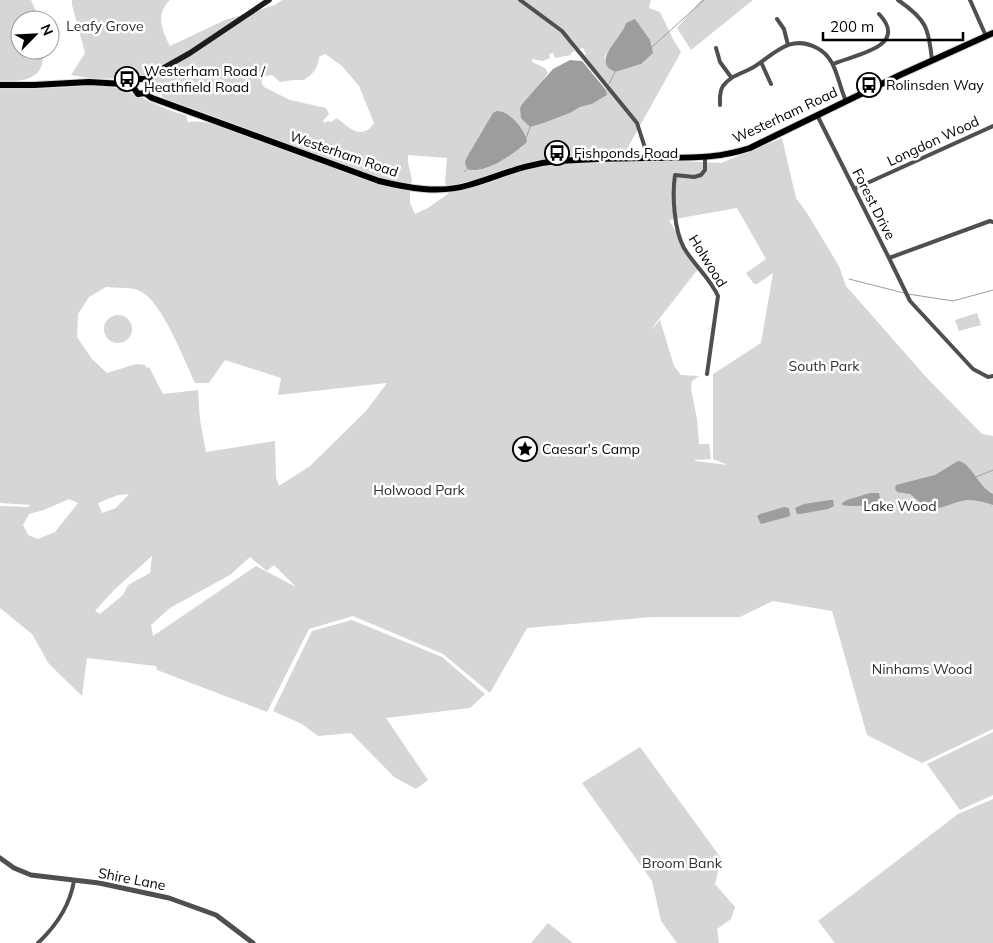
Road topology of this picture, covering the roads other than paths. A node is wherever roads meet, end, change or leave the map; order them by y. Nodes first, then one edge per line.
1 (269, 0) edge
2 (520, 0) edge
3 (898, 0) edge
4 (970, 0) edge
5 (879, 14) dead end
6 (777, 19) dead end
7 (990, 34) edge
8 (788, 45) junction
9 (716, 48) dead end
10 (932, 61) junction
11 (761, 62) junction
12 (834, 64) junction
13 (731, 77) junction
14 (147, 81) junction
15 (771, 84) dead end
16 (0, 85) edge
17 (133, 87) junction
18 (145, 93) junction
19 (846, 101) junction
20 (720, 105) dead end
21 (817, 115) junction
22 (993, 126) edge
23 (646, 158) junction
24 (705, 158) junction
25 (854, 190) junction
26 (993, 222) edge
27 (888, 258) junction
28 (708, 374) dead end
29 (993, 376) edge
30 (0, 858) edge
31 (74, 881) junction
32 (38, 943) edge
33 (253, 943) edge

1 - 14 main road
2 - 23 street
3 - 10 street
4 - 7 street
5 - 12 street
6 - 8 street
7 - 10 main road, Westerham Road
8 - 11 street
8 - 12 street
9 - 13 street
10 - 19 main road, Westerham Road
11 - 13 street
11 - 15 street
12 - 19 street
13 - 20 street
14 - 17 main road
14 - 18 main road
16 - 17 main road, Westerham Road
17 - 18 main road, Westerham Road
18 - 23 main road, Westerham Road
19 - 21 main road, Westerham Road
21 - 24 main road, Westerham Road
21 - 25 street, Forest Drive
22 - 25 street, Longdon Wood
23 - 24 main road, Westerham Road
24 - 28 street, Holwood
25 - 27 street, Forest Drive
26 - 27 street, Forest Drive
27 - 29 street
30 - 31 street, Shire Lane
31 - 32 street
31 - 33 street, Shire Lane

